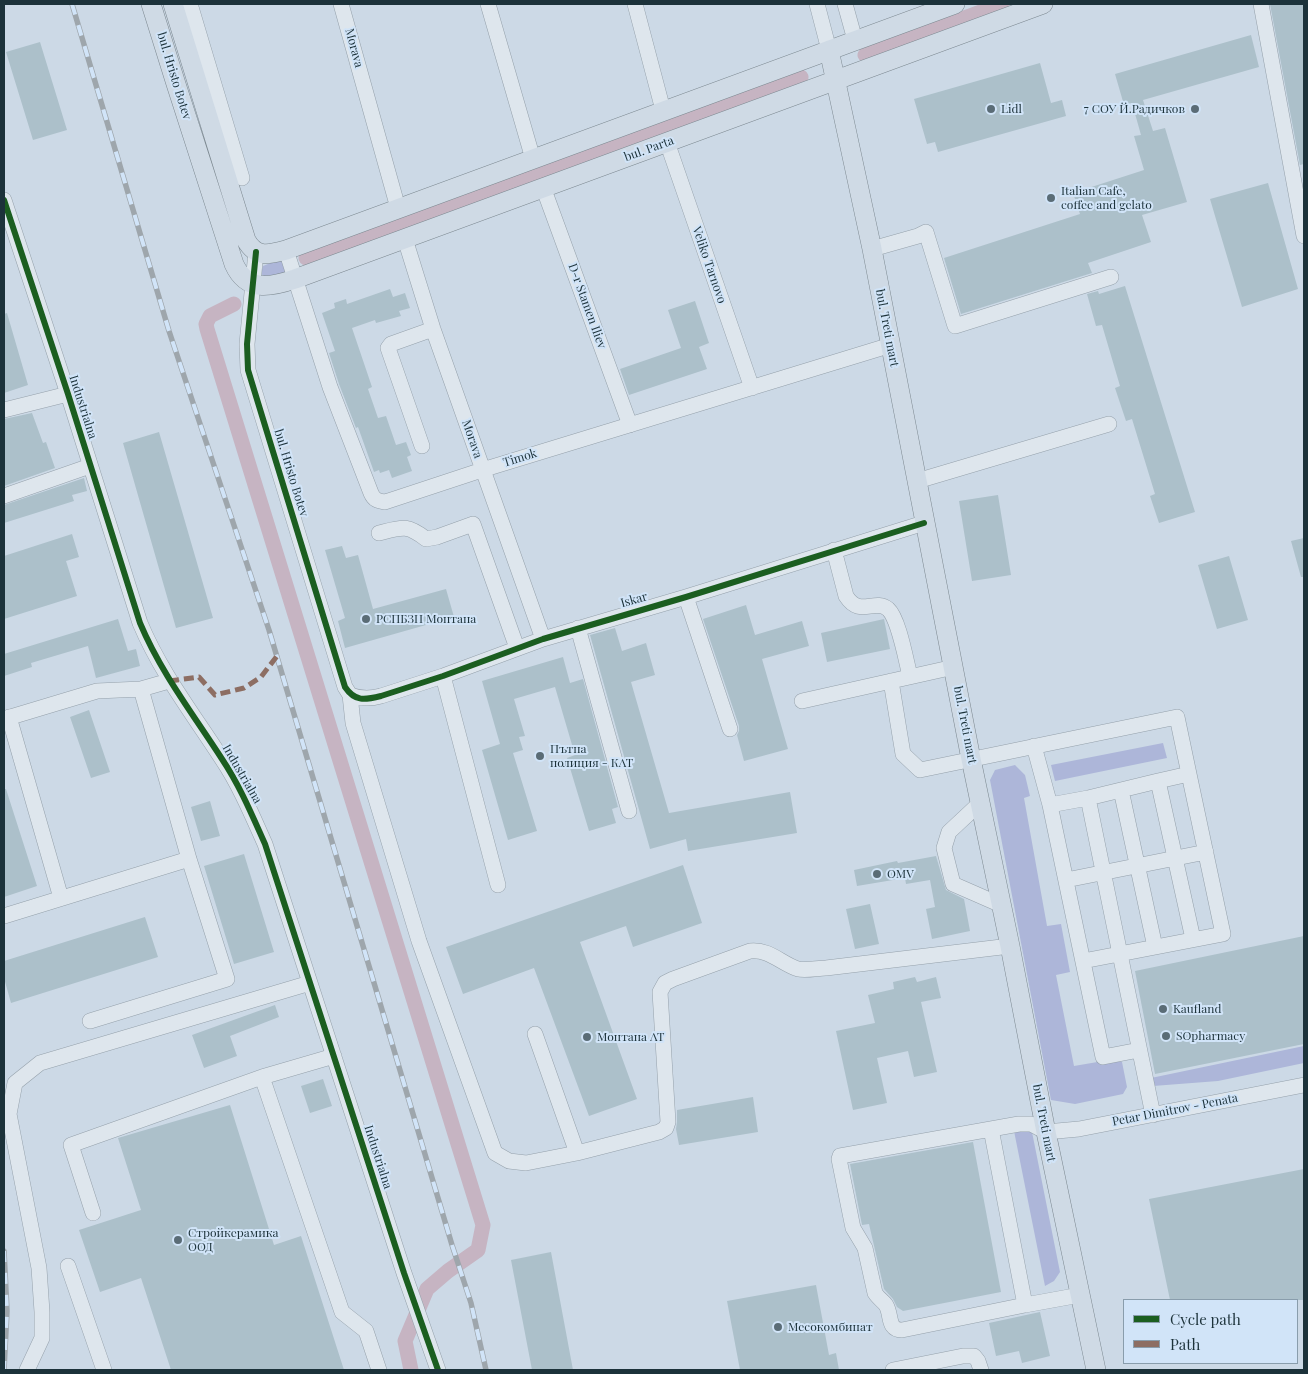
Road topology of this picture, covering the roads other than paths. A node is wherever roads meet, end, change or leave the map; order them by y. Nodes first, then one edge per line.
1 (151, 4) edge
2 (173, 4) edge
3 (190, 4) edge
4 (341, 4) edge
5 (488, 4) edge
6 (635, 4) edge
7 (817, 4) edge
8 (845, 4) edge
9 (955, 4) edge
10 (1043, 4) edge
11 (1261, 4) edge
12 (854, 40) junction
13 (829, 50) junction
14 (835, 80) junction
15 (663, 110) junction
16 (667, 142) junction
17 (224, 143) junction
18 (533, 159) junction
19 (242, 178) dead end
20 (543, 188) junction
21 (4, 200) edge
22 (398, 208) junction
23 (1304, 236) edge
24 (405, 239) junction
25 (872, 249) junction
26 (286, 250) junction
27 (256, 252) junction
28 (1111, 277) dead end
29 (295, 279) junction
30 (253, 284) junction
31 (433, 329) junction
32 (890, 345) junction
33 (752, 388) junction
34 (68, 394) junction
35 (4, 410) edge
36 (1109, 424) dead end
37 (630, 426) junction
38 (422, 446) dead end
39 (90, 466) junction
40 (482, 470) junction
41 (917, 481) junction
42 (4, 496) edge
43 (924, 523) junction
44 (379, 533) dead end
45 (834, 550) junction
46 (686, 597) junction
47 (578, 628) junction
48 (542, 639) junction
49 (517, 648) junction
50 (954, 667) junction
51 (443, 676) junction
52 (910, 676) junction
53 (169, 681) junction
54 (891, 681) junction
55 (141, 689) junction
56 (350, 695) junction
57 (802, 701) dead end
58 (7, 718) edge
59 (730, 729) dead end
60 (1034, 746) junction
61 (971, 759) junction
62 (1189, 774) junction
63 (1158, 781) junction
64 (1121, 790) junction
65 (1088, 798) junction
66 (980, 803) junction
67 (1050, 805) junction
68 (630, 811) dead end
69 (1206, 852) junction
70 (1175, 858) junction
71 (189, 859) junction
72 (1138, 865) junction
73 (1103, 872) junction
74 (1066, 880) junction
75 (498, 885) dead end
76 (61, 898) junction
77 (1001, 904) junction
78 (4, 916) edge
79 (1193, 940) junction
80 (1010, 946) junction
81 (1155, 947) junction
82 (1120, 954) junction
83 (1083, 961) junction
84 (310, 983) junction
85 (90, 1021) dead end
86 (535, 1034) dead end
87 (1139, 1050) junction
88 (334, 1056) junction
89 (262, 1077) junction
90 (1304, 1085) edge
91 (1153, 1114) junction
92 (991, 1129) junction
93 (1046, 1132) junction
94 (577, 1153) junction
95 (93, 1213) dead end
96 (68, 1266) dead end
97 (1080, 1295) junction
98 (1025, 1305) junction
99 (27, 1370) edge
100 (104, 1370) edge
101 (379, 1370) edge
102 (438, 1370) edge
103 (893, 1370) edge
104 (981, 1370) edge
105 (1096, 1370) edge

1 - 30 main road, bul. Hristo Botev
2 - 17 main road, bul. Hristo Botev
3 - 17 street
4 - 22 street, Morava
5 - 18 street
6 - 15 street
7 - 13 street
8 - 12 street
9 - 12 main road
10 - 14 main road, bul. Parta
11 - 23 street
12 - 13 main road
13 - 14 main road, bul. Treti mart
13 - 15 main road
14 - 16 main road, bul. Parta
14 - 25 main road, bul. Treti mart
15 - 18 main road
16 - 20 main road, bul. Parta
16 - 33 street, Veliko Tarnovo
17 - 19 street
17 - 27 main road, bul. Hristo Botev
18 - 22 main road
20 - 24 main road, bul. Parta
20 - 37 street, D-r Stamen Iliev
21 - 34 street, Industrialna
22 - 26 main road
24 - 29 main road, bul. Parta
24 - 31 street, Morava
25 - 28 street
25 - 32 main road, bul. Treti mart
26 - 27 main road
26 - 29 street
27 - 30 street, bul. Hristo Botev
29 - 30 main road, bul. Parta
29 - 40 street, Timok
30 - 56 street, bul. Hristo Botev
31 - 38 street
31 - 40 street, Morava
32 - 33 street, Timok
32 - 41 main road, bul. Treti mart
33 - 37 street, Timok
34 - 35 street
34 - 39 street, Industrialna
36 - 41 street
37 - 40 street, Timok
39 - 42 street
39 - 53 street, Industrialna
40 - 48 street, Morava
41 - 43 main road, bul. Treti mart
43 - 45 street, Iskar
43 - 50 main road, bul. Treti mart
44 - 49 street
45 - 46 street, Iskar
45 - 52 street
46 - 47 street, Iskar
46 - 59 street
47 - 48 street, Iskar
47 - 68 street
48 - 49 street, Iskar
49 - 51 street, Iskar
50 - 52 street
50 - 61 main road, bul. Treti mart
51 - 56 street, Iskar
51 - 75 street
52 - 54 street
53 - 55 street
53 - 84 street, Industrialna
54 - 57 street
54 - 61 street
55 - 58 street
55 - 71 street
56 - 94 street, bul. Hristo Botev
58 - 76 street
60 - 61 street
60 - 62 street
60 - 67 street
61 - 66 main road, bul. Treti mart
62 - 63 street
62 - 69 street
63 - 64 street
63 - 70 street
64 - 65 street
64 - 72 street
65 - 67 street
65 - 73 street
66 - 77 main road, bul. Treti mart
66 - 77 street
67 - 74 street
69 - 70 street
69 - 79 street
70 - 72 street
70 - 79 street
71 - 76 street
71 - 85 street
72 - 73 street
72 - 81 street
73 - 74 street
73 - 82 street
74 - 83 street
76 - 78 street
77 - 80 main road, bul. Treti mart
79 - 81 street
80 - 93 main road, bul. Treti mart
80 - 94 street, bul. Hristo Botev
81 - 82 street
82 - 83 street
82 - 87 street
83 - 87 street
84 - 88 street, Industrialna
84 - 99 street
86 - 94 street
87 - 91 street
88 - 89 street
88 - 102 street, Industrialna
89 - 95 street
89 - 101 street
90 - 91 street, Petar Dimitrov - Penata
91 - 93 street, Petar Dimitrov - Penata
92 - 93 street
92 - 98 street
92 - 98 street
93 - 97 main road, bul. Treti mart
96 - 100 street
97 - 98 street
97 - 105 main road, bul. Treti mart
103 - 104 street

